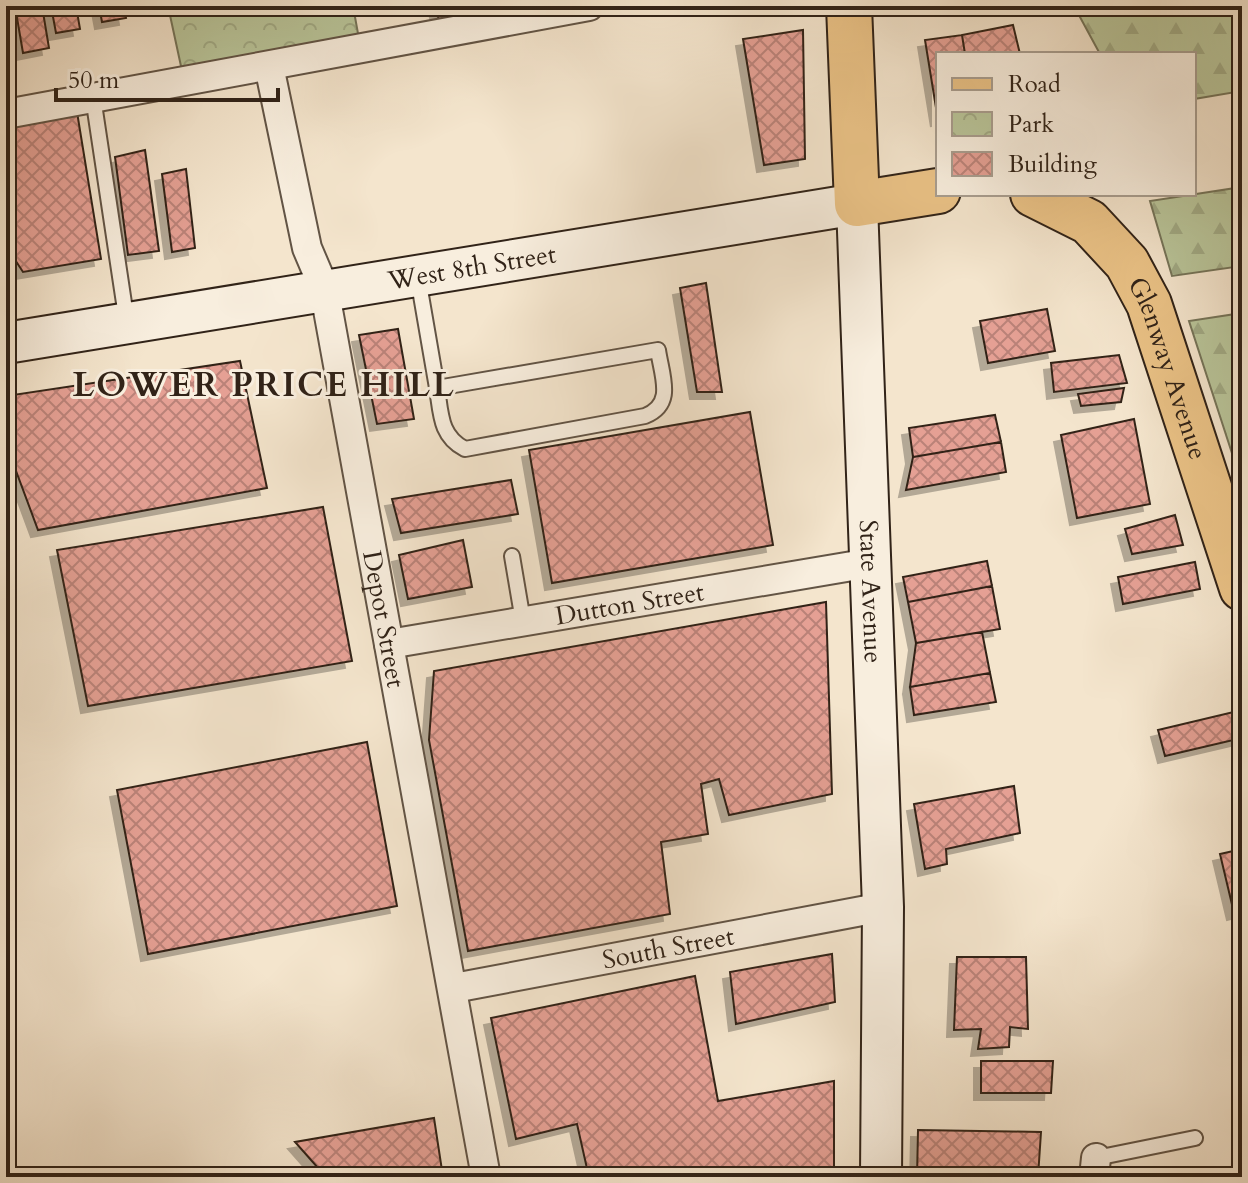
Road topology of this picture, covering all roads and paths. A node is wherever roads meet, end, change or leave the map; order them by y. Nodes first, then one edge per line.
1 (589, 6) edge
2 (849, 6) edge
3 (269, 66) junction
4 (93, 97) junction
5 (6, 114) edge
6 (936, 191) edge
7 (1037, 196) edge
8 (857, 204) junction
9 (417, 274) junction
10 (324, 288) junction
11 (127, 323) junction
12 (6, 342) edge
13 (437, 388) junction
14 (512, 556) dead end
15 (870, 563) junction
16 (1242, 588) edge
17 (523, 621) junction
18 (389, 644) junction
19 (883, 907) junction
20 (454, 988) junction
21 (1195, 1138) dead end
22 (1095, 1168) edge
23 (486, 1177) edge
24 (881, 1177) edge

1 - 3 street
2 - 8 main road, State Avenue
3 - 4 street
3 - 10 street, Depot Street
4 - 5 street
4 - 11 lane
6 - 8 main road, West 8th Street
7 - 16 main road, Glenway Avenue
8 - 9 main road, West 8th Street
8 - 15 main road, State Avenue
9 - 10 main road, West 8th Street
9 - 13 lane
10 - 11 main road, West 8th Street
10 - 18 street, Depot Street
11 - 12 main road, West 8th Street
13 - 13 lane
14 - 17 lane
15 - 17 street, Dutton Street
15 - 19 main road, State Avenue
17 - 18 street, Dutton Street
18 - 20 street, Depot Street
19 - 20 street, South Street
19 - 24 main road, State Avenue
20 - 23 street, Depot Street
21 - 22 lane

